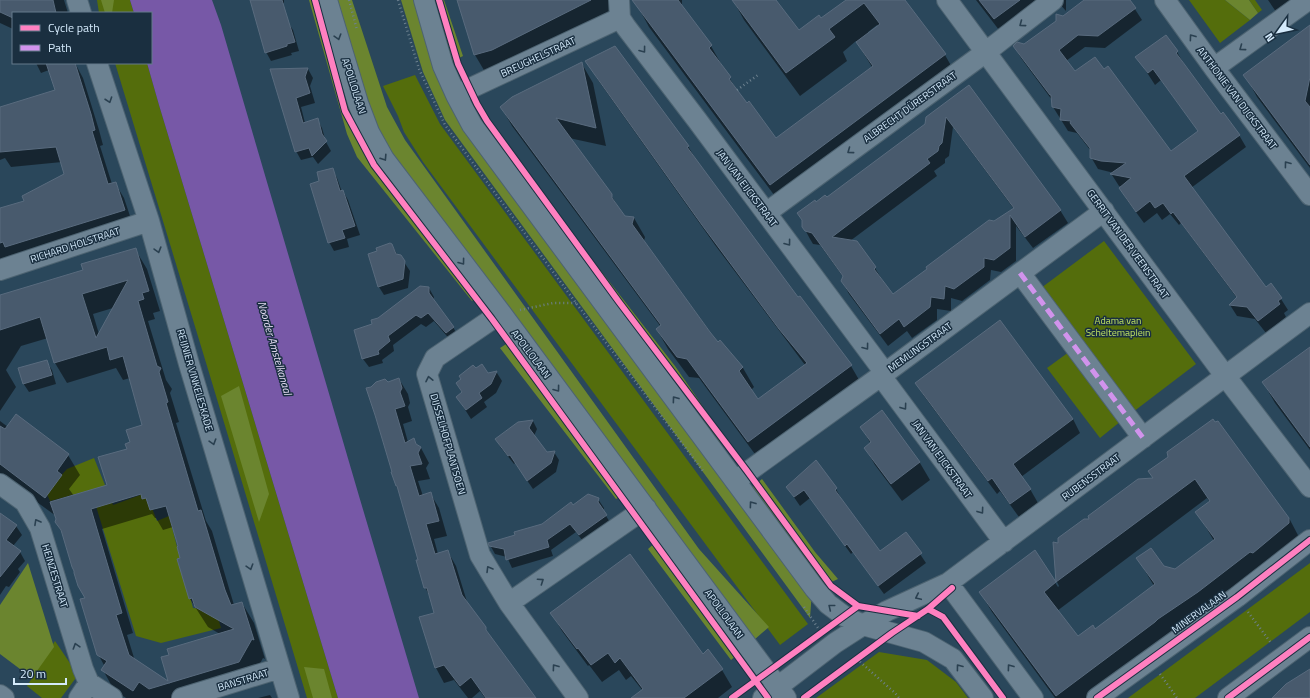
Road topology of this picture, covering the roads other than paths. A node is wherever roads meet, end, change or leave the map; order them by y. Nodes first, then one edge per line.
1 (77, 0) edge
2 (327, 0) edge
3 (424, 0) edge
4 (947, 0) edge
5 (1053, 0) edge
6 (1165, 0) edge
7 (1308, 0) edge
8 (619, 9) edge
9 (81, 12) edge
10 (986, 52) junction
11 (97, 64) edge
12 (1214, 68) junction
13 (456, 95) junction
14 (1310, 195) edge
15 (1104, 211) junction
16 (766, 213) junction
17 (149, 221) junction
18 (0, 270) edge
19 (1020, 273) junction
20 (508, 308) junction
21 (1310, 313) edge
22 (883, 374) junction
23 (1226, 377) junction
24 (1143, 438) junction
25 (735, 481) junction
26 (0, 484) edge
27 (1310, 487) edge
28 (646, 508) junction
29 (1310, 540) edge
30 (1004, 542) junction
31 (948, 583) junction
32 (508, 603) junction
33 (863, 625) junction
34 (1310, 637) edge
35 (280, 668) junction
36 (84, 690) edge
37 (775, 694) edge
38 (0, 695) edge
39 (4, 698) edge
40 (112, 698) edge
41 (182, 698) edge
42 (289, 698) edge
43 (578, 698) edge
44 (983, 698) edge
45 (1033, 698) edge
46 (1098, 698) edge
47 (1228, 698) edge

1 - 9 street
2 -> 20 street, APOLLOLAAN
3 - 13 street
4 - 10 street, GERRIT VAN DER VEENSTRAAT
5 -> 10 street, ALBRECHT DÜRERSTRAAT
12 -> 6 street, ANTHONIE VAN DIJCKSTRAAT
7 -> 12 street
8 - 13 street, BREUGHELSTRAAT
8 -> 16 street, JAN VAN EIJCKSTRAAT
10 - 15 street, GERRIT VAN DER VEENSTRAAT
10 -> 16 street, ALBRECHT DÜRERSTRAAT
11 -> 17 street, REIJNIER VINKELESKADE
14 -> 12 street, ANTHONIE VAN DIJCKSTRAAT
25 -> 13 street
15 - 19 street, MEMLINGSTRAAT
15 - 23 street, GERRIT VAN DER VEENSTRAAT
16 -> 22 street, JAN VAN EIJCKSTRAAT
17 - 18 street, RICHARD HOLSTRAAT
17 -> 35 street, REIJNIER VINKELESKADE
19 - 22 street, MEMLINGSTRAAT
19 - 24 street
20 -> 28 street, APOLLOLAAN
32 -> 20 street, DIJSSELHOFPLANTSOEN
21 - 23 street, RUBENSSTRAAT
22 - 25 street, MEMLINGSTRAAT
22 -> 30 street, JAN VAN EIJCKSTRAAT
23 - 24 street, RUBENSSTRAAT
23 - 27 street, GERRIT VAN DER VEENSTRAAT
24 - 30 street, RUBENSSTRAAT
33 -> 25 street
36 -> 26 street, HEINZESTRAAT
32 -> 28 street
28 - 37 street, APOLLOLAAN
29 - 46 street, MINERVALAAN
30 - 31 street, RUBENSSTRAAT
31 -> 33 street, RUBENSSTRAAT
45 -> 31 street
43 -> 32 street, DIJSSELHOFPLANTSOEN
33 - 37 street, APOLLOLAAN
44 -> 33 street
34 - 47 street
35 - 41 street, BANSTRAAT
35 - 42 street, REIJNIER VINKELESKADE
36 - 40 street
38 - 39 street

